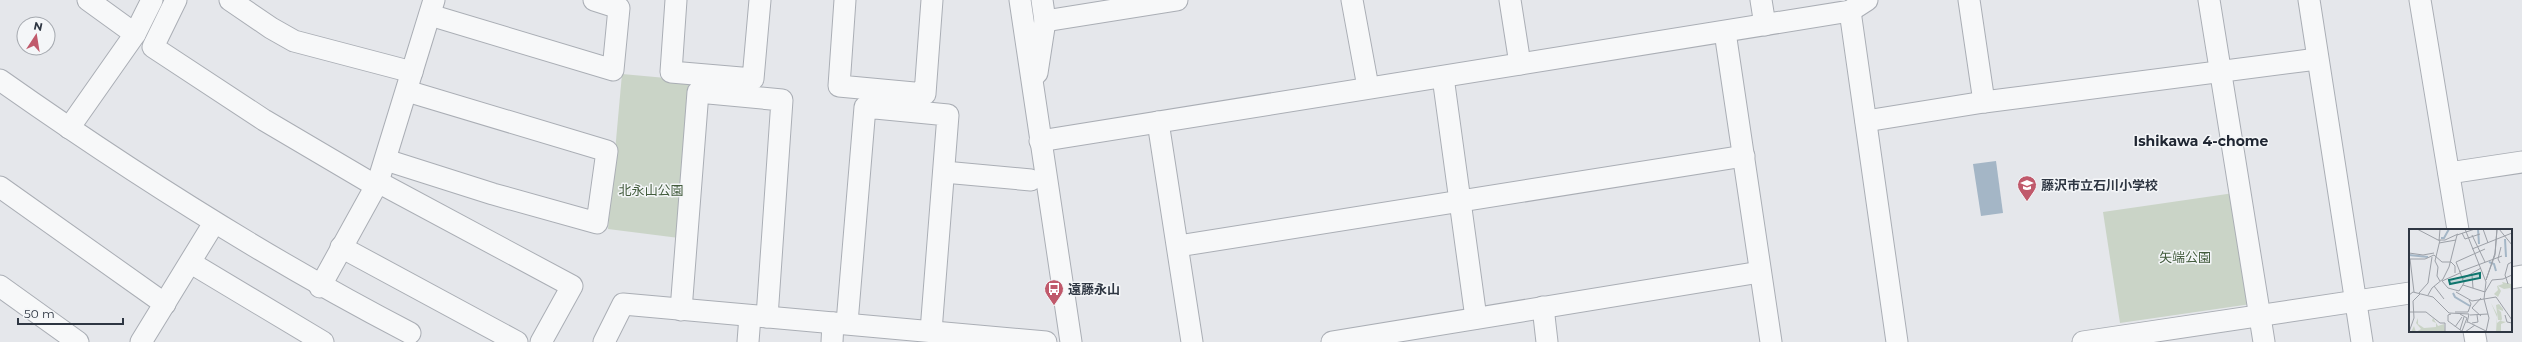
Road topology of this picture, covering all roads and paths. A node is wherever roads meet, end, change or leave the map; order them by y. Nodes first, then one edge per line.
1 (88, 0) edge
2 (152, 0) edge
3 (176, 0) edge
4 (230, 0) edge
5 (594, 0) edge
6 (676, 0) edge
7 (760, 0) edge
8 (845, 0) edge
9 (932, 0) edge
10 (1020, 0) edge
11 (1042, 0) edge
12 (1177, 0) edge
13 (1352, 0) edge
14 (1510, 0) edge
15 (1761, 0) edge
16 (1969, 0) edge
17 (2208, 0) edge
18 (2309, 0) edge
19 (2420, 0) edge
20 (1858, 6) edge
21 (432, 8) edge
22 (1045, 21) junction
23 (1765, 25) junction
24 (1724, 32) junction
25 (135, 34) junction
26 (2317, 59) junction
27 (1520, 64) junction
28 (2220, 70) junction
29 (1443, 77) junction
30 (0, 80) edge
31 (410, 81) junction
32 (1368, 87) junction
33 (1984, 102) junction
34 (1866, 121) junction
35 (1158, 122) junction
36 (69, 128) junction
37 (1040, 141) junction
38 (1744, 156) junction
39 (386, 160) junction
40 (2522, 162) edge
41 (944, 172) junction
42 (2449, 173) junction
43 (1031, 180) dead end
44 (377, 184) junction
45 (0, 187) edge
46 (1460, 200) junction
47 (214, 223) junction
48 (2458, 229) edge
49 (1178, 246) junction
50 (341, 247) junction
51 (191, 263) junction
52 (1760, 272) junction
53 (2522, 276) edge
54 (2512, 278) edge
55 (0, 286) edge
56 (320, 287) junction
57 (2409, 293) edge
58 (2355, 301) junction
59 (165, 304) junction
60 (1543, 307) junction
61 (681, 310) junction
62 (2260, 316) junction
63 (758, 317) junction
64 (1476, 318) junction
65 (837, 329) edge
66 (2474, 332) edge
67 (410, 333) dead end
68 (921, 334) edge
69 (146, 340) edge
70 (1000, 340) edge
71 (78, 342) edge
72 (323, 342) edge
73 (517, 342) edge
74 (541, 342) edge
75 (604, 342) edge
76 (748, 342) edge
77 (1046, 342) edge
78 (1071, 342) edge
79 (1192, 342) edge
80 (1332, 342) edge
81 (1548, 342) edge
82 (1771, 342) edge
83 (1897, 342) edge
84 (2083, 342) edge
85 (2264, 342) edge
86 (2362, 342) edge
87 (2476, 342) edge

1 - 25 street
2 - 25 street
3 - 44 street
4 - 31 street
5 - 21 street
6 - 7 street
8 - 9 street
10 - 37 street
11 - 22 street
12 - 22 street
13 - 32 street
14 - 27 street
15 - 23 street
16 - 33 street
17 - 28 street
18 - 26 street
19 - 42 street
20 - 23 street
20 - 34 street
21 - 31 street
22 - 37 street
23 - 24 street
24 - 27 street
24 - 38 street
25 - 36 street
26 - 28 street
26 - 58 street
27 - 29 street
28 - 33 street
28 - 62 street
29 - 32 street
29 - 46 street
30 - 36 street
31 - 39 street
31 - 39 street
32 - 35 street
33 - 34 street
34 - 83 street
35 - 37 street
35 - 49 street
36 - 47 street
37 - 78 street
38 - 46 street
38 - 52 street
39 - 44 street
40 - 42 street
41 - 43 street
41 - 65 street
41 - 68 street
42 - 48 street
44 - 50 street
44 - 74 street
45 - 59 street
46 - 49 street
46 - 64 street
47 - 51 street
47 - 56 street
49 - 79 street
50 - 56 street
50 - 73 street
51 - 59 street
51 - 72 street
52 - 60 street
52 - 82 street
53 - 54 street
55 - 71 street
56 - 67 street
57 - 58 street
58 - 62 street
58 - 86 street
59 - 69 street
60 - 64 street
60 - 81 street
61 - 63 street
61 - 63 street
61 - 75 street
62 - 84 street
62 - 85 street
63 - 65 street
63 - 76 street
64 - 80 street
65 - 68 street
66 - 87 street
68 - 70 street
70 - 77 street

